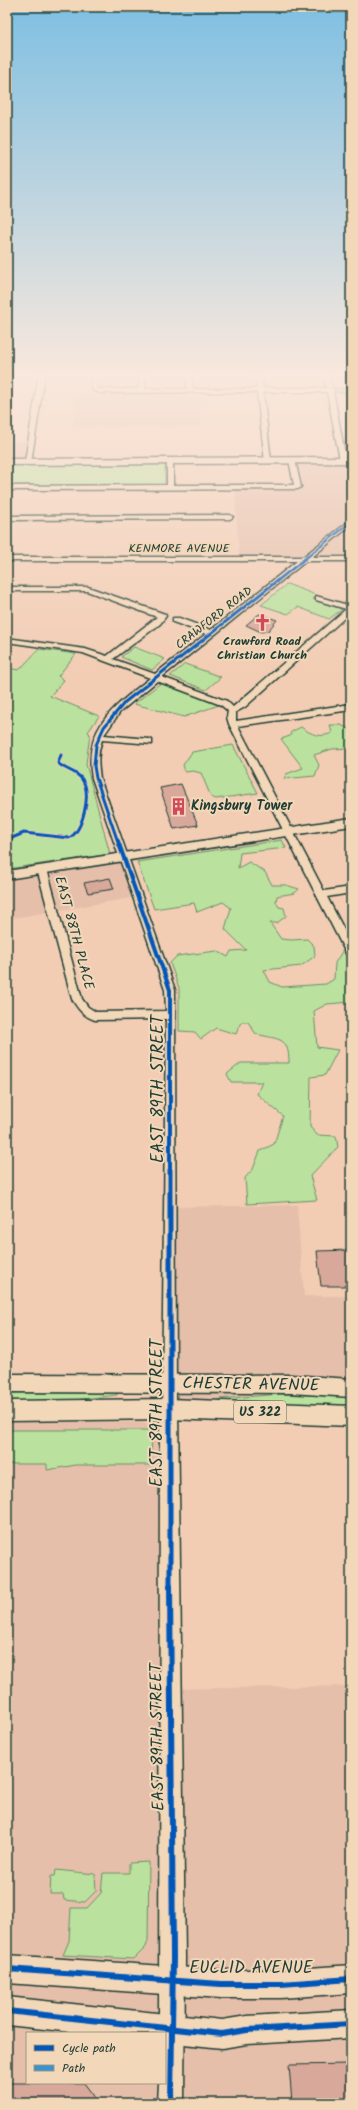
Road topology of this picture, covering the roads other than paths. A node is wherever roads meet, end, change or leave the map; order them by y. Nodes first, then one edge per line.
1 (170, 471) edge
2 (295, 471) edge
3 (7, 488) edge
4 (170, 488) junction
5 (230, 517) dead end
6 (7, 518) edge
7 (351, 522) edge
8 (304, 558) junction
9 (7, 559) edge
10 (351, 559) edge
11 (7, 589) edge
12 (319, 598) dead end
13 (351, 608) edge
14 (176, 620) dead end
15 (212, 633) junction
16 (7, 640) edge
17 (108, 659) junction
18 (156, 677) junction
19 (351, 707) edge
20 (232, 711) junction
21 (233, 724) junction
22 (97, 737) junction
23 (148, 742) dead end
24 (351, 822) edge
25 (289, 832) junction
26 (123, 858) junction
27 (42, 869) junction
28 (7, 875) edge
29 (351, 890) edge
30 (320, 895) junction
31 (351, 954) edge
32 (172, 1015) junction
33 (7, 1383) edge
34 (169, 1383) junction
35 (351, 1388) edge
36 (169, 1409) junction
37 (7, 1411) edge
38 (351, 1416) edge
39 (7, 1969) edge
40 (351, 1979) edge
41 (173, 1981) junction
42 (7, 2011) edge
43 (351, 2024) edge
44 (172, 2029) junction
45 (171, 2103) edge

1 - 4 street
2 - 4 street
3 - 4 street
5 - 6 street
7 - 8 street, CRAWFORD ROAD
8 - 9 street, KENMORE AVENUE
8 - 10 street, KENMORE AVENUE
8 - 15 street, CRAWFORD ROAD
11 - 17 street
12 - 13 street
13 - 20 street
14 - 15 street
15 - 18 street, CRAWFORD ROAD
16 - 17 street
17 - 18 street
18 - 20 street
18 - 22 street, CRAWFORD ROAD
19 - 21 street
20 - 21 street
21 - 25 street
22 - 23 street
22 - 26 street, EAST 89TH STREET
24 - 25 street
25 - 26 street
25 - 30 street
26 - 27 street
26 - 32 street, EAST 89TH STREET
27 - 28 street
27 - 32 street, EAST 88TH PLACE
29 - 30 street
30 - 31 street
32 - 34 street, EAST 89TH STREET
33 - 34 main road, CHESTER AVENUE / US 322
34 - 35 main road, CHESTER AVENUE / US 322
34 - 36 street, EAST 89TH STREET
36 - 37 main road, CHESTER AVENUE / US 322
36 - 38 main road, CHESTER AVENUE / US 322
36 - 41 street, EAST 89TH STREET
39 - 41 main road, EUCLID AVENUE
40 - 41 main road, EUCLID AVENUE
41 - 44 street, EAST 89TH STREET
42 - 44 main road
43 - 44 main road
44 - 45 street, EAST 89TH STREET

